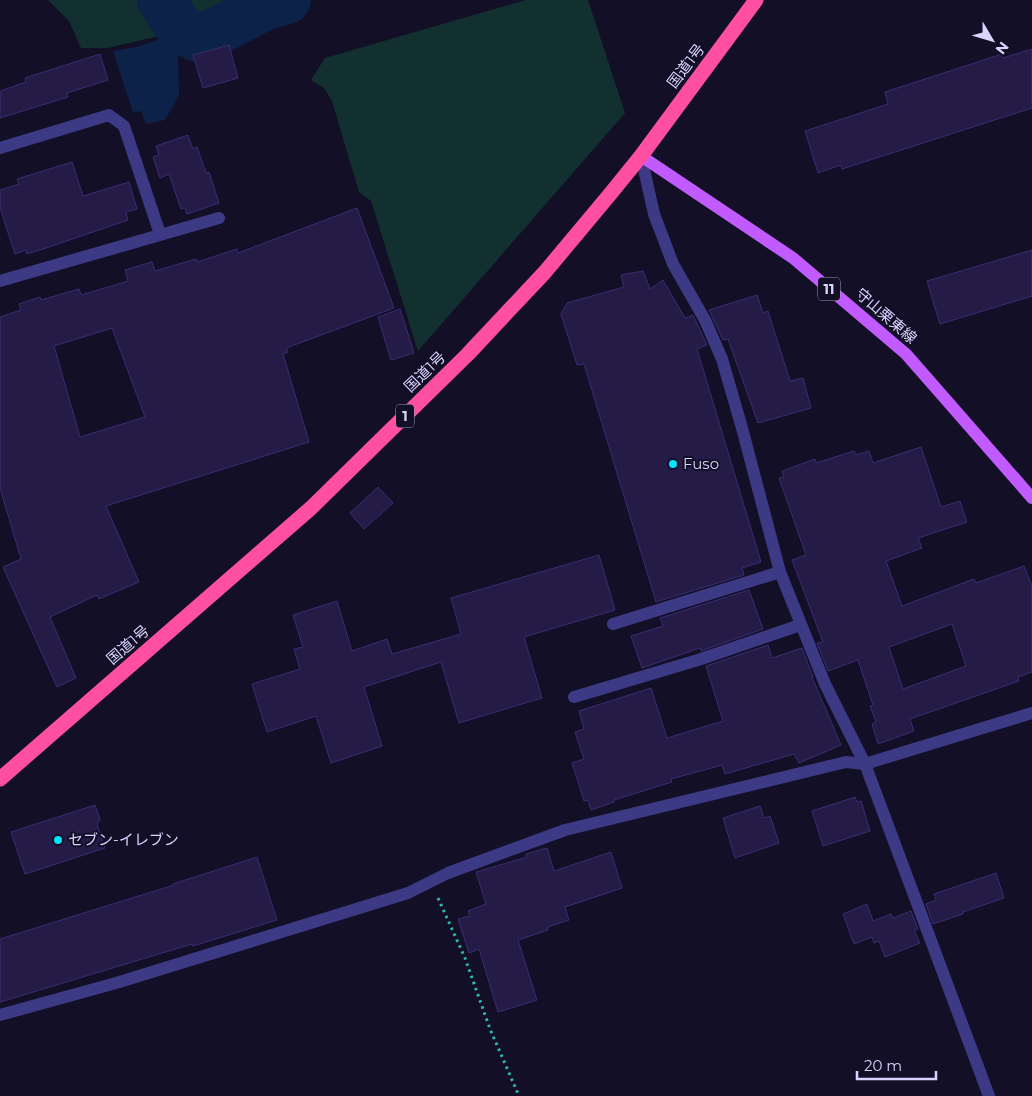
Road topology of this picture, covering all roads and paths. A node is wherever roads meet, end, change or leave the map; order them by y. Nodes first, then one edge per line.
1 (756, 0) edge
2 (0, 148) edge
3 (641, 156) junction
4 (219, 218) dead end
5 (160, 234) junction
6 (0, 281) edge
7 (1032, 498) edge
8 (780, 572) junction
9 (613, 624) dead end
10 (800, 625) junction
11 (574, 697) dead end
12 (1032, 713) edge
13 (864, 764) junction
14 (0, 779) edge
15 (432, 882) junction
16 (0, 1015) edge
17 (519, 1096) edge
18 (989, 1096) edge

1 - 3 highway, 国道1号 / 1
2 - 5 street
3 - 7 main road, 守山栗東線 / 11
3 - 8 street
3 - 14 highway, 国道1号 / 1
4 - 5 street
5 - 6 street
8 - 9 street
8 - 10 street
10 - 11 street
10 - 13 street
12 - 13 street
13 - 15 street
13 - 18 street
15 - 16 street
15 - 17 path

